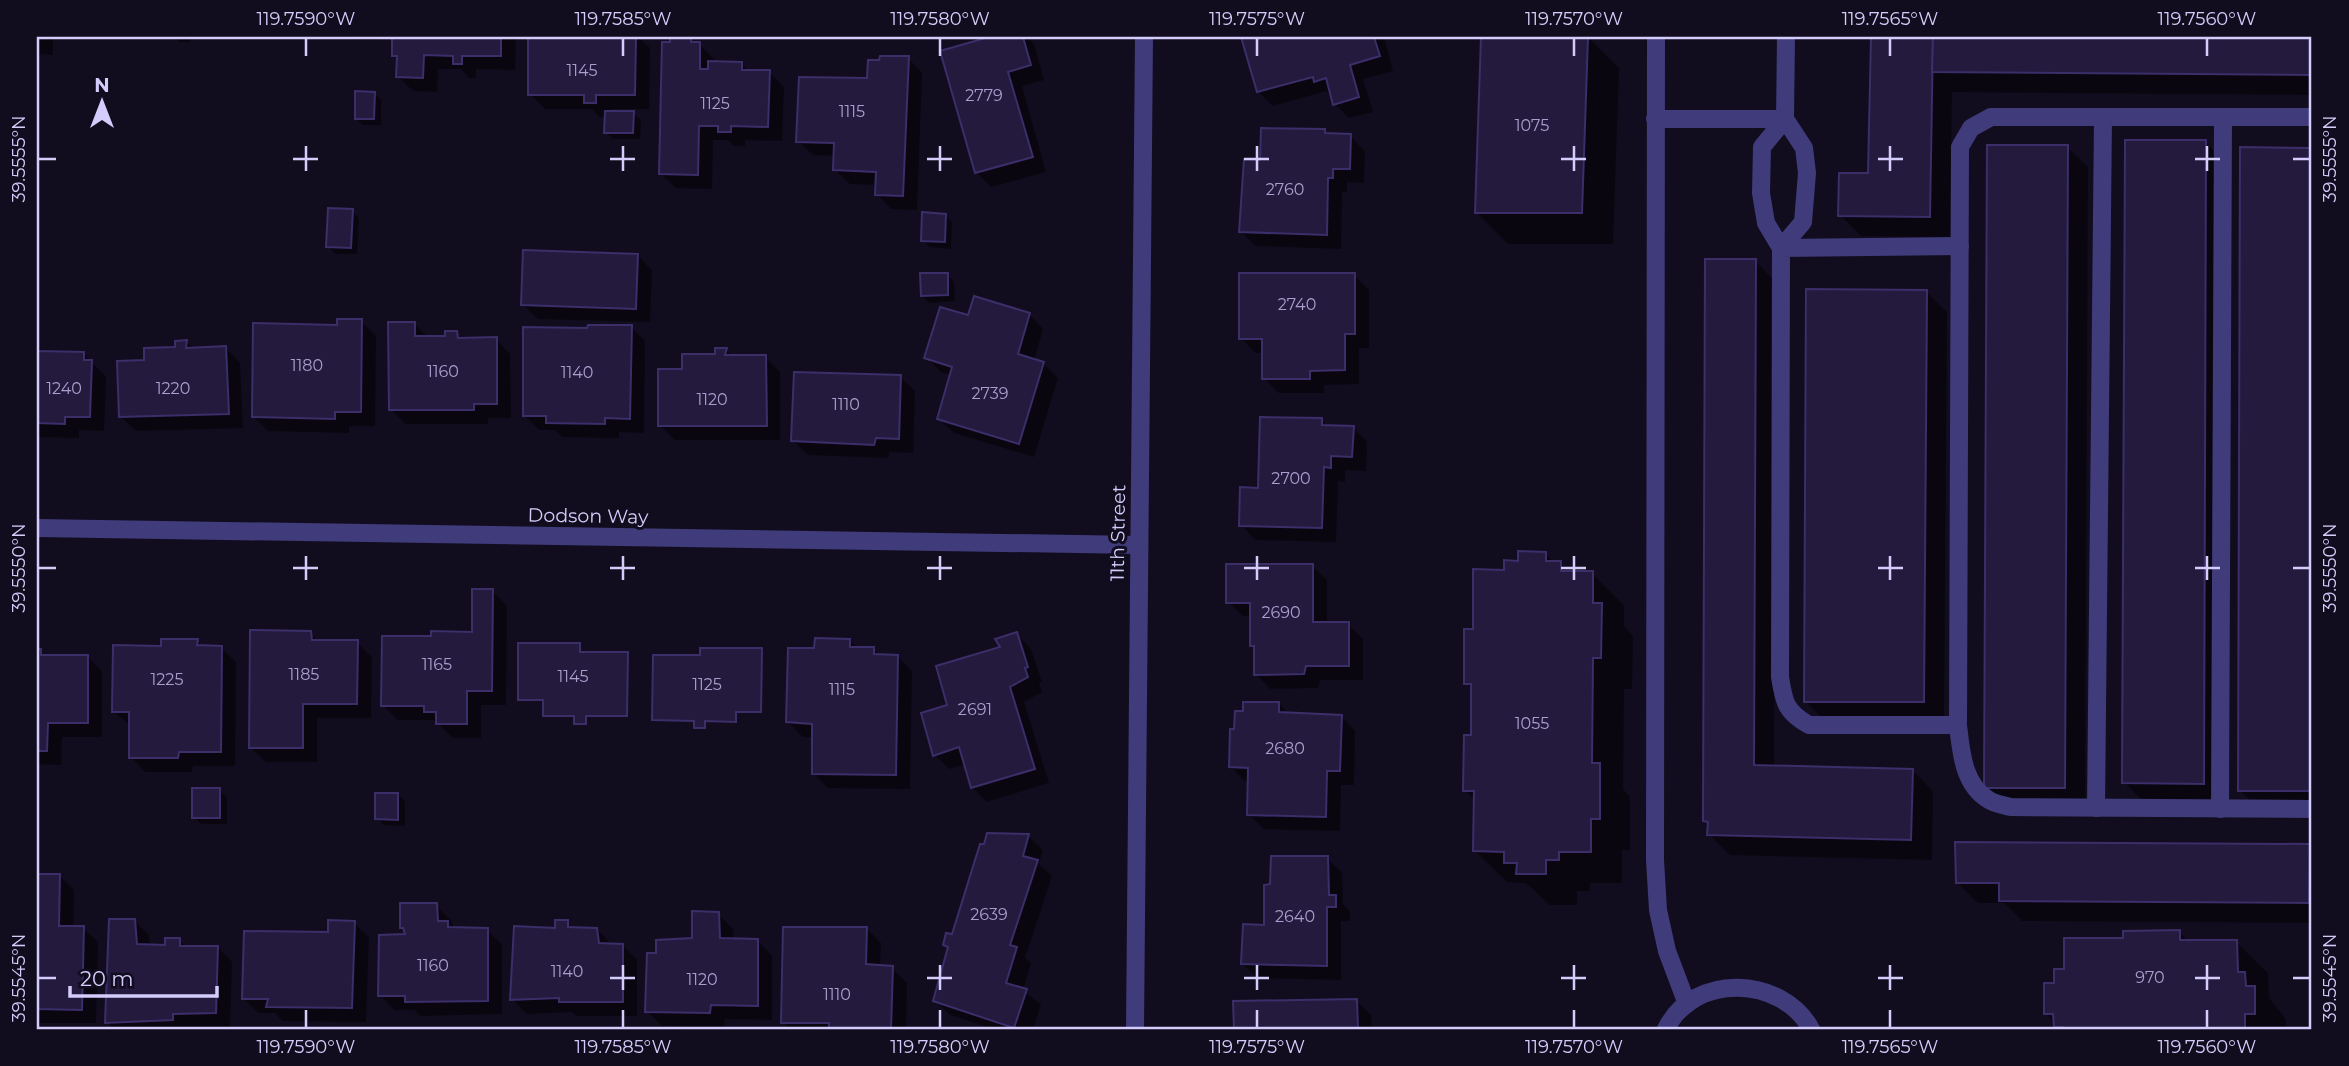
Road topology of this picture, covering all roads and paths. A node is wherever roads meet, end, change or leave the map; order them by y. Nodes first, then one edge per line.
1 (1144, 37) edge
2 (1656, 37) edge
3 (1786, 37) edge
4 (2103, 117) junction
5 (2223, 117) junction
6 (2312, 117) edge
7 (1655, 119) junction
8 (1785, 119) junction
9 (1959, 246) junction
10 (1781, 248) junction
11 (37, 528) edge
12 (1139, 545) junction
13 (1958, 725) junction
14 (2096, 808) junction
15 (2220, 809) junction
16 (2312, 809) edge
17 (1687, 1004) junction
18 (1135, 1029) edge
19 (1666, 1029) edge
20 (1811, 1029) edge

1 - 12 street, 11th Street
2 - 7 street
3 - 8 street
4 - 5 street
4 - 9 street
4 - 14 street
5 - 6 street
5 - 15 street
7 - 8 street
7 - 17 street
8 - 10 street
8 - 10 street
9 - 10 street
9 - 13 street
10 - 13 street
11 - 12 street, Dodson Way
12 - 18 street, 11th Street
13 - 14 street
14 - 15 street
15 - 16 street
17 - 19 street
17 - 20 street

